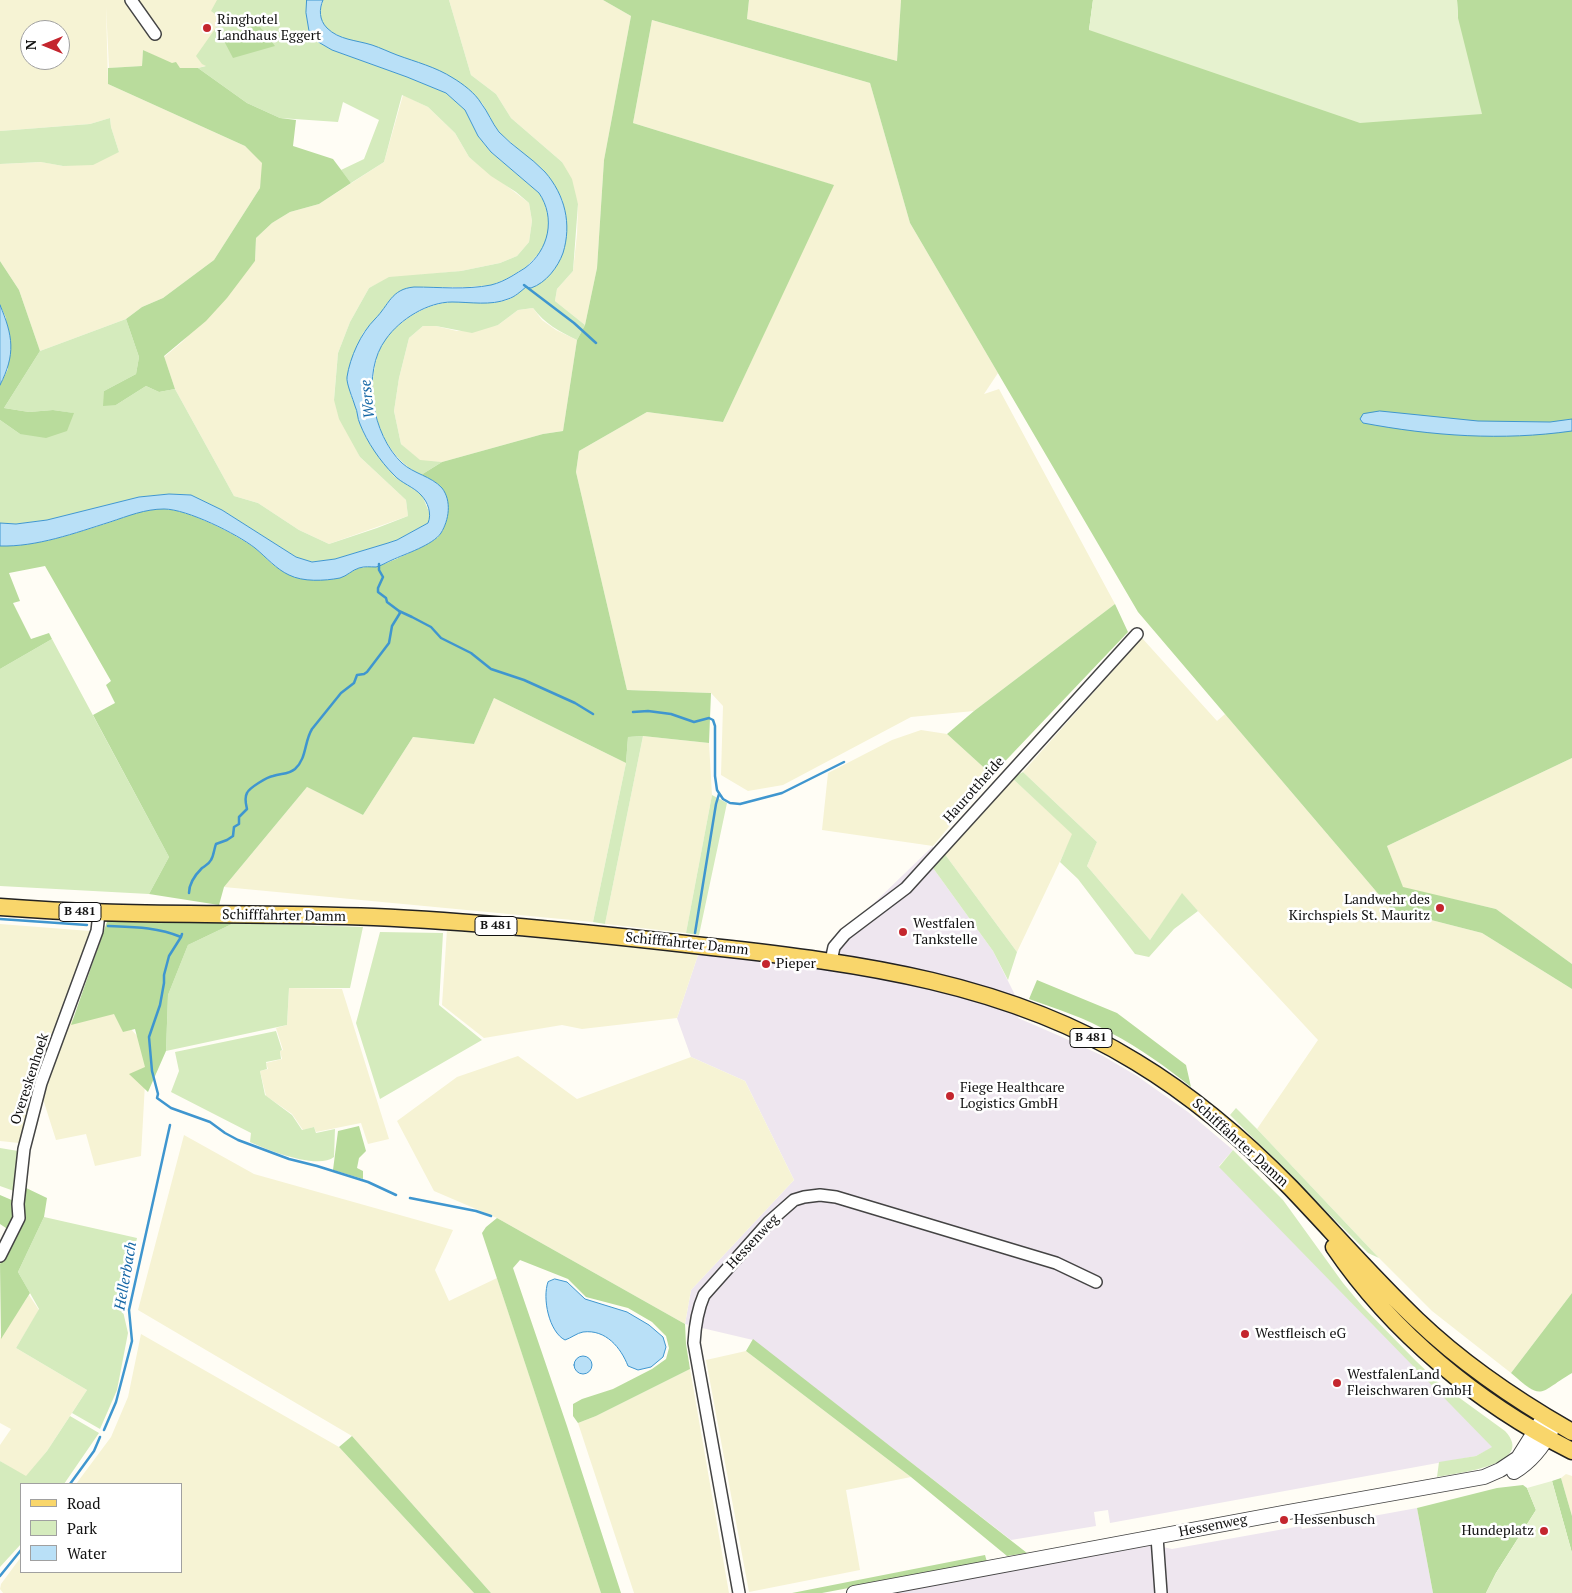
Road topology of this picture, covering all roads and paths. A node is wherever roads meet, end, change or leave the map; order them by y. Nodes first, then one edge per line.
1 (131, 0) edge
2 (155, 34) dead end
3 (1136, 634) dead end
4 (0, 907) edge
5 (99, 913) junction
6 (831, 960) junction
7 (1304, 1204) junction
8 (0, 1256) edge
9 (1096, 1282) dead end
10 (1550, 1419) junction
11 (1572, 1432) edge
12 (1542, 1434) junction
13 (1572, 1451) edge
14 (1157, 1537) junction
15 (739, 1593) edge
16 (854, 1593) edge
17 (1161, 1593) edge

1 - 2 street
3 - 6 street, Haurottheide
4 - 5 main road, Schifffahrter Damm / B 481
5 - 6 main road, Schifffahrter Damm / B 481
5 - 8 street, Overeskenhoek
6 - 7 main road, Schifffahrter Damm / B 481
7 - 10 main road, Schifffahrter Damm / B 481
7 - 12 main road, Schifffahrter Damm / B 481
9 - 15 street, Hessenweg
10 - 11 main road, Schifffahrter Damm / B 481
10 - 12 street, Hessenweg
12 - 13 main road, Schifffahrter Damm / B 481
12 - 14 street, Hessenweg
14 - 16 street, Hessenweg
14 - 17 street

